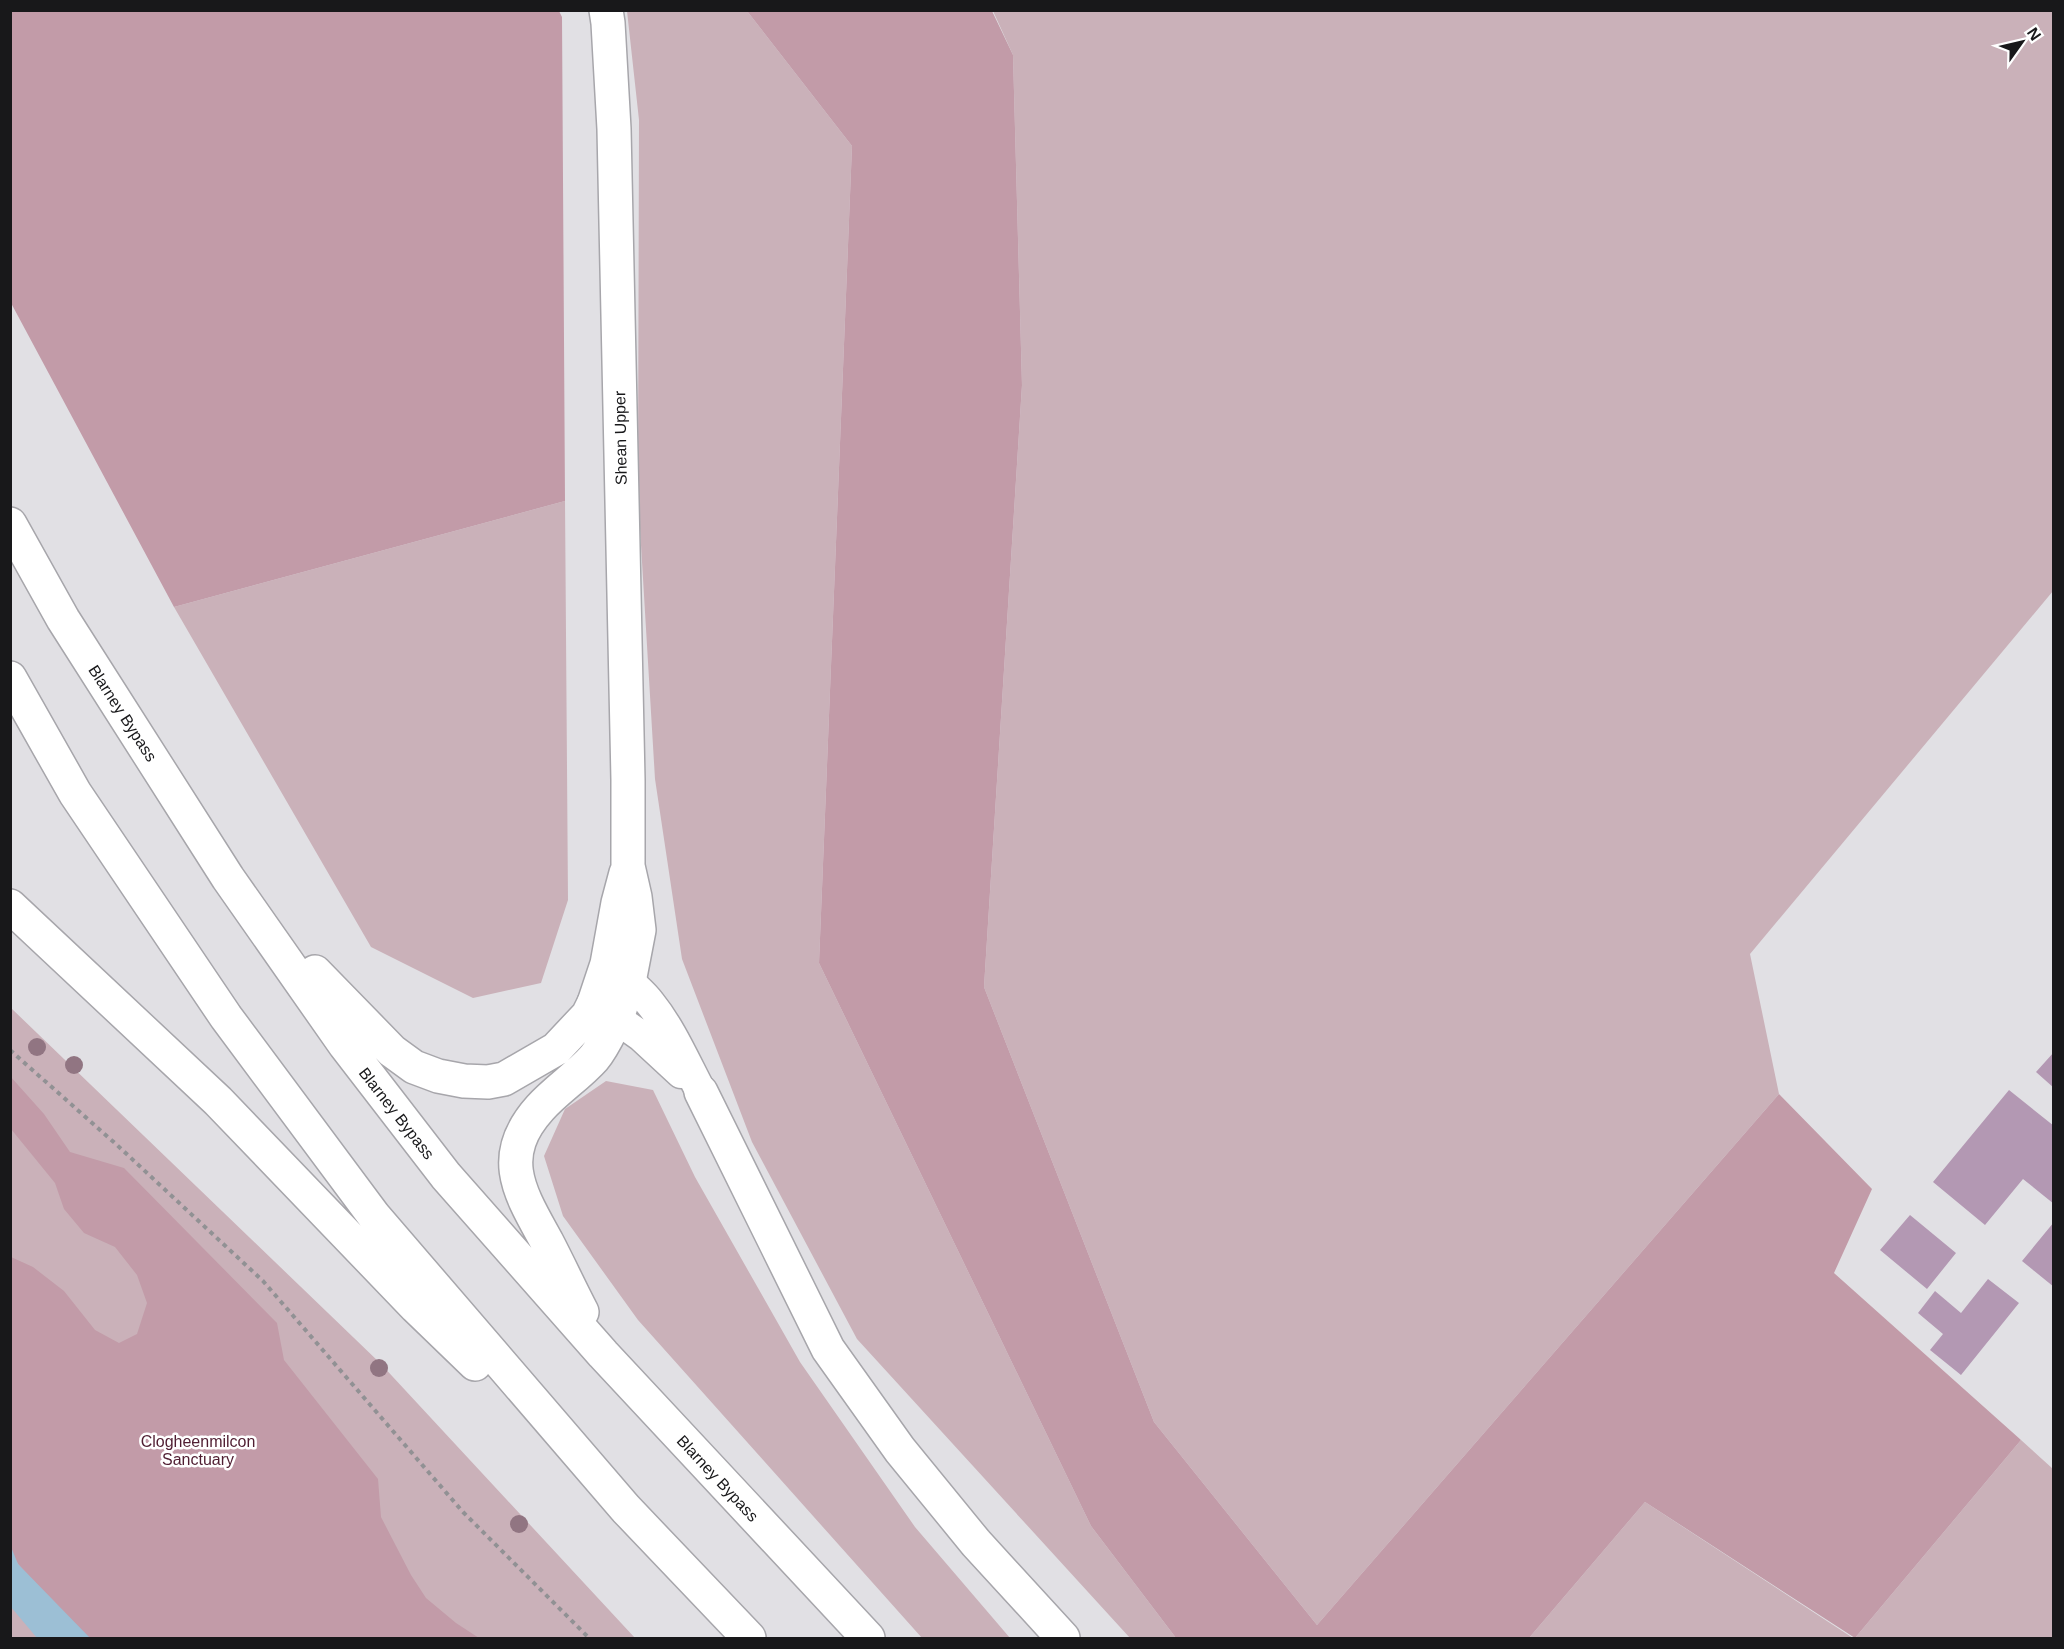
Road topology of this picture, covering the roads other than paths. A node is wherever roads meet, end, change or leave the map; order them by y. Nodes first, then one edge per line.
1 (606, 10) edge
2 (10, 524) edge
3 (10, 678) edge
4 (228, 878) junction
5 (10, 906) edge
6 (618, 973) junction
7 (605, 1010) junction
8 (701, 1092) junction
9 (603, 1354) junction
10 (626, 1509) junction
11 (749, 1638) edge
12 (868, 1638) edge
13 (1063, 1638) edge

1 - 6 main road, Shean Upper
2 - 4 main road, Blarney Bypass
3 - 10 main road
4 - 7 main road
4 - 9 main road, Blarney Bypass
5 - 10 main road
6 - 7 main road, Shean Upper
6 - 8 street
7 - 8 street
7 - 9 main road
8 - 13 main road
9 - 12 main road, Blarney Bypass
10 - 11 main road

